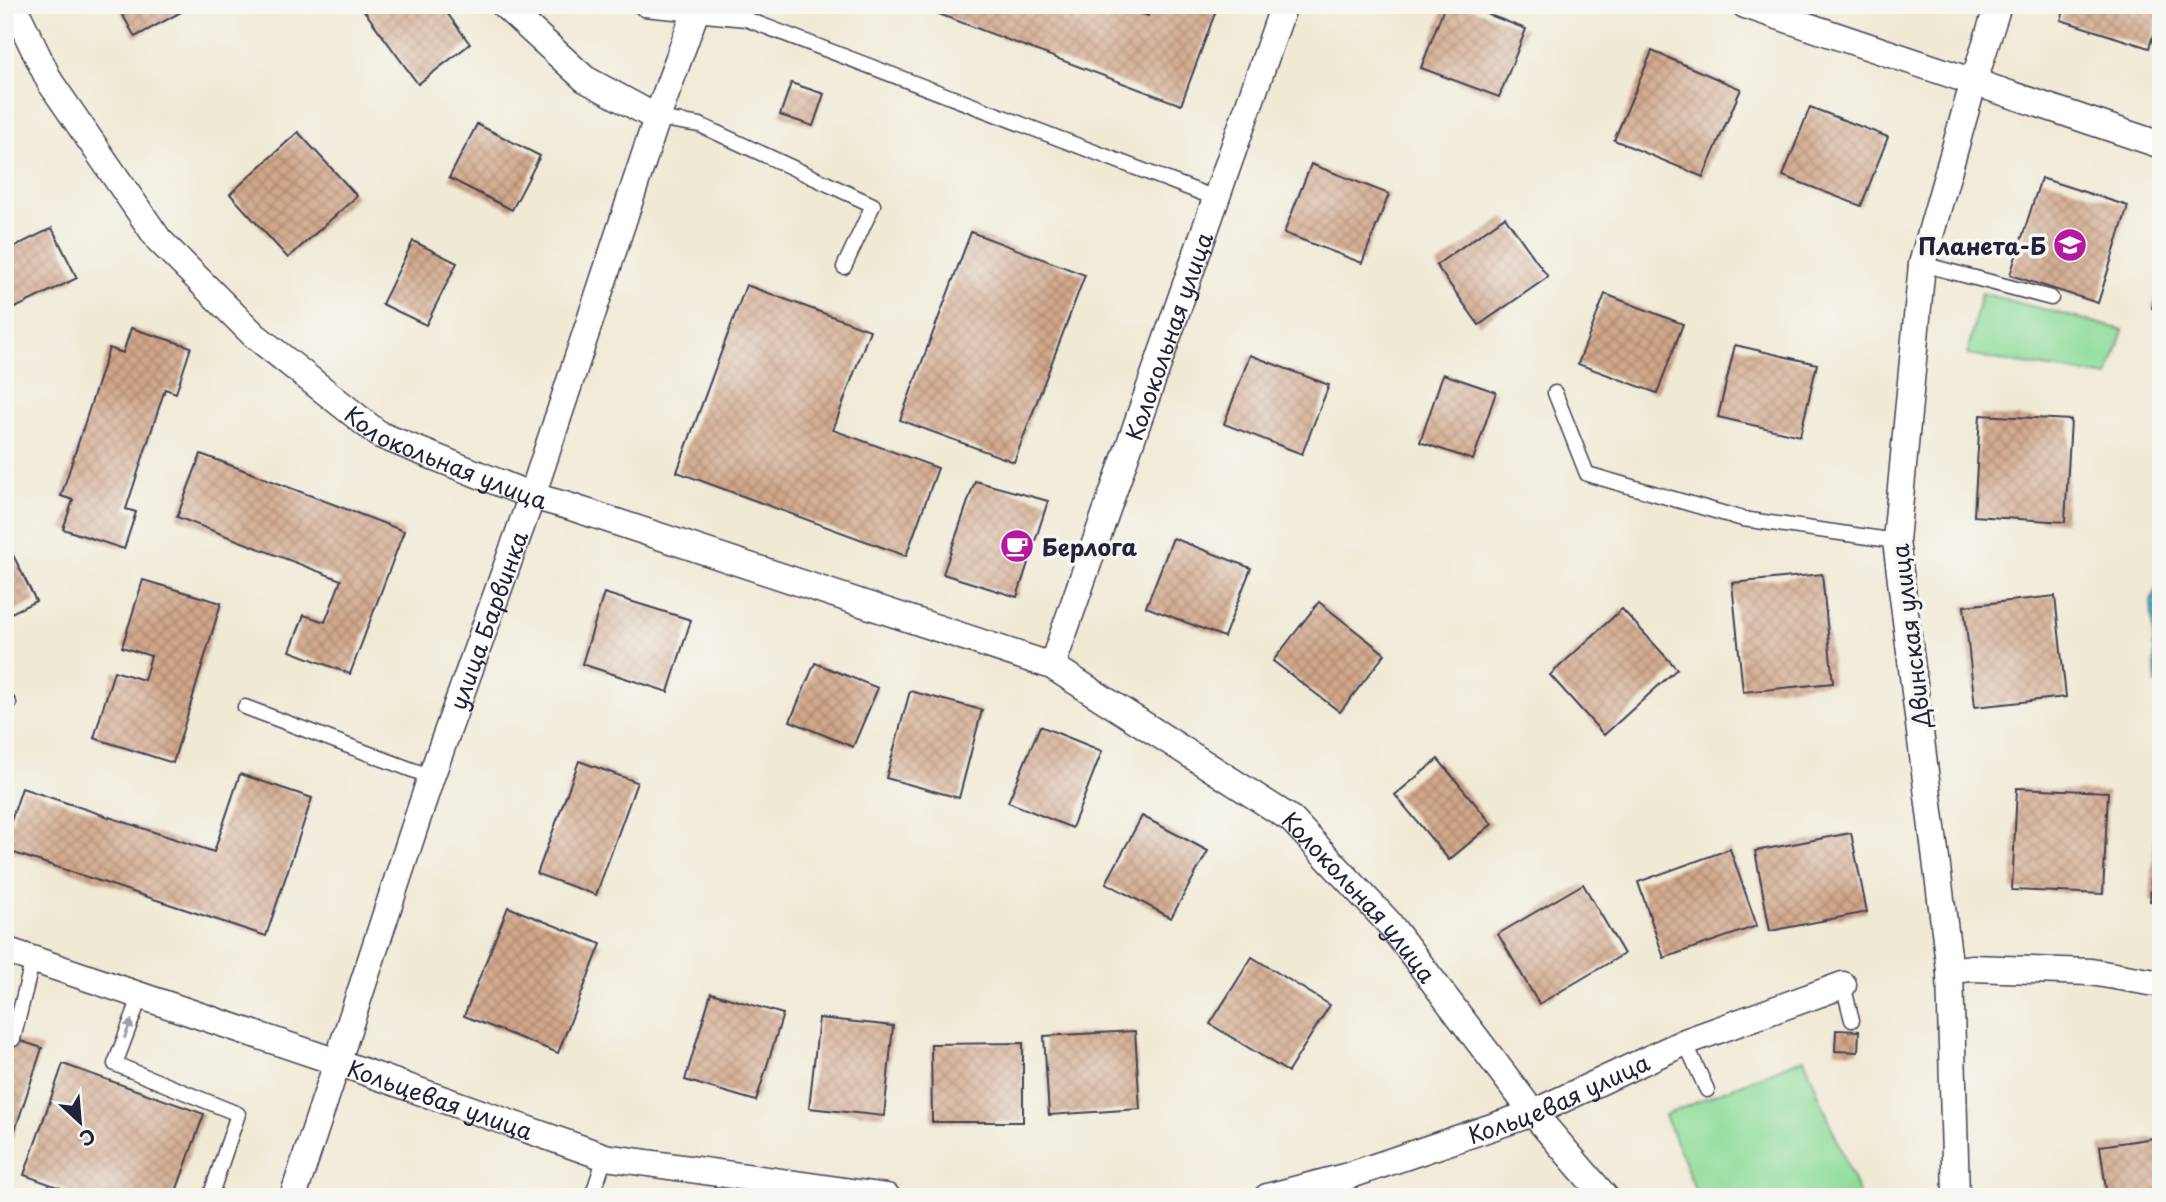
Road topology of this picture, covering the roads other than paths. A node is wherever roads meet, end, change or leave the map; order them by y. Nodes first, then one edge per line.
1 (13, 5) edge
2 (504, 5) edge
3 (638, 5) edge
4 (1284, 5) edge
5 (1745, 5) edge
6 (1998, 5) edge
7 (697, 10) edge
8 (1973, 81) junction
9 (657, 118) junction
10 (2161, 145) edge
11 (1215, 198) junction
12 (1922, 264) junction
13 (844, 267) dead end
14 (2051, 298) dead end
15 (1555, 393) dead end
16 (532, 496) junction
17 (1896, 541) junction
18 (1052, 666) junction
19 (245, 707) dead end
20 (431, 777) junction
21 (5, 950) edge
22 (33, 959) junction
23 (1950, 971) junction
24 (2161, 984) edge
25 (1843, 985) joint
26 (141, 995) junction
27 (1852, 1020) dead end
28 (13, 1038) dead end
29 (1685, 1042) junction
30 (337, 1062) junction
31 (1707, 1090) dead end
32 (1533, 1113) junction
33 (606, 1157) junction
34 (209, 1197) edge
35 (293, 1197) edge
36 (592, 1197) edge
37 (887, 1197) edge
38 (1267, 1197) edge
39 (1605, 1197) edge
40 (1956, 1197) edge

1 - 16 street, Колокольная улица
2 - 9 street
3 - 7 lane
4 - 11 street, Колокольная улица
5 - 8 street
6 - 8 street, Двинская улица
7 - 9 street, улица Барвинка
7 - 11 lane
8 - 10 street
8 - 12 street, Двинская улица
9 - 13 lane
9 - 16 street, улица Барвинка
11 - 18 street, Колокольная улица
12 - 14 lane
12 - 17 street, Двинская улица
15 - 17 lane
16 - 18 street, Колокольная улица
16 - 20 street, улица Барвинка
17 - 23 street, Двинская улица
18 - 32 street, Колокольная улица
19 - 20 lane
20 - 30 street, улица Барвинка
21 - 22 street, Кольцевая улица
22 - 26 street, Кольцевая улица
22 - 28 lane
23 - 24 street
23 - 40 street, Двинская улица
25 - 27 lane
25 - 29 street, Кольцевая улица
26 - 30 street, Кольцевая улица
34 -> 26 lane
29 - 31 lane
29 - 32 street, Кольцевая улица
30 - 33 street, Кольцевая улица
30 - 35 street, улица Барвинка
32 - 38 street, Кольцевая улица
32 - 39 street, Колокольная улица
33 - 36 lane
33 - 37 street, Кольцевая улица

